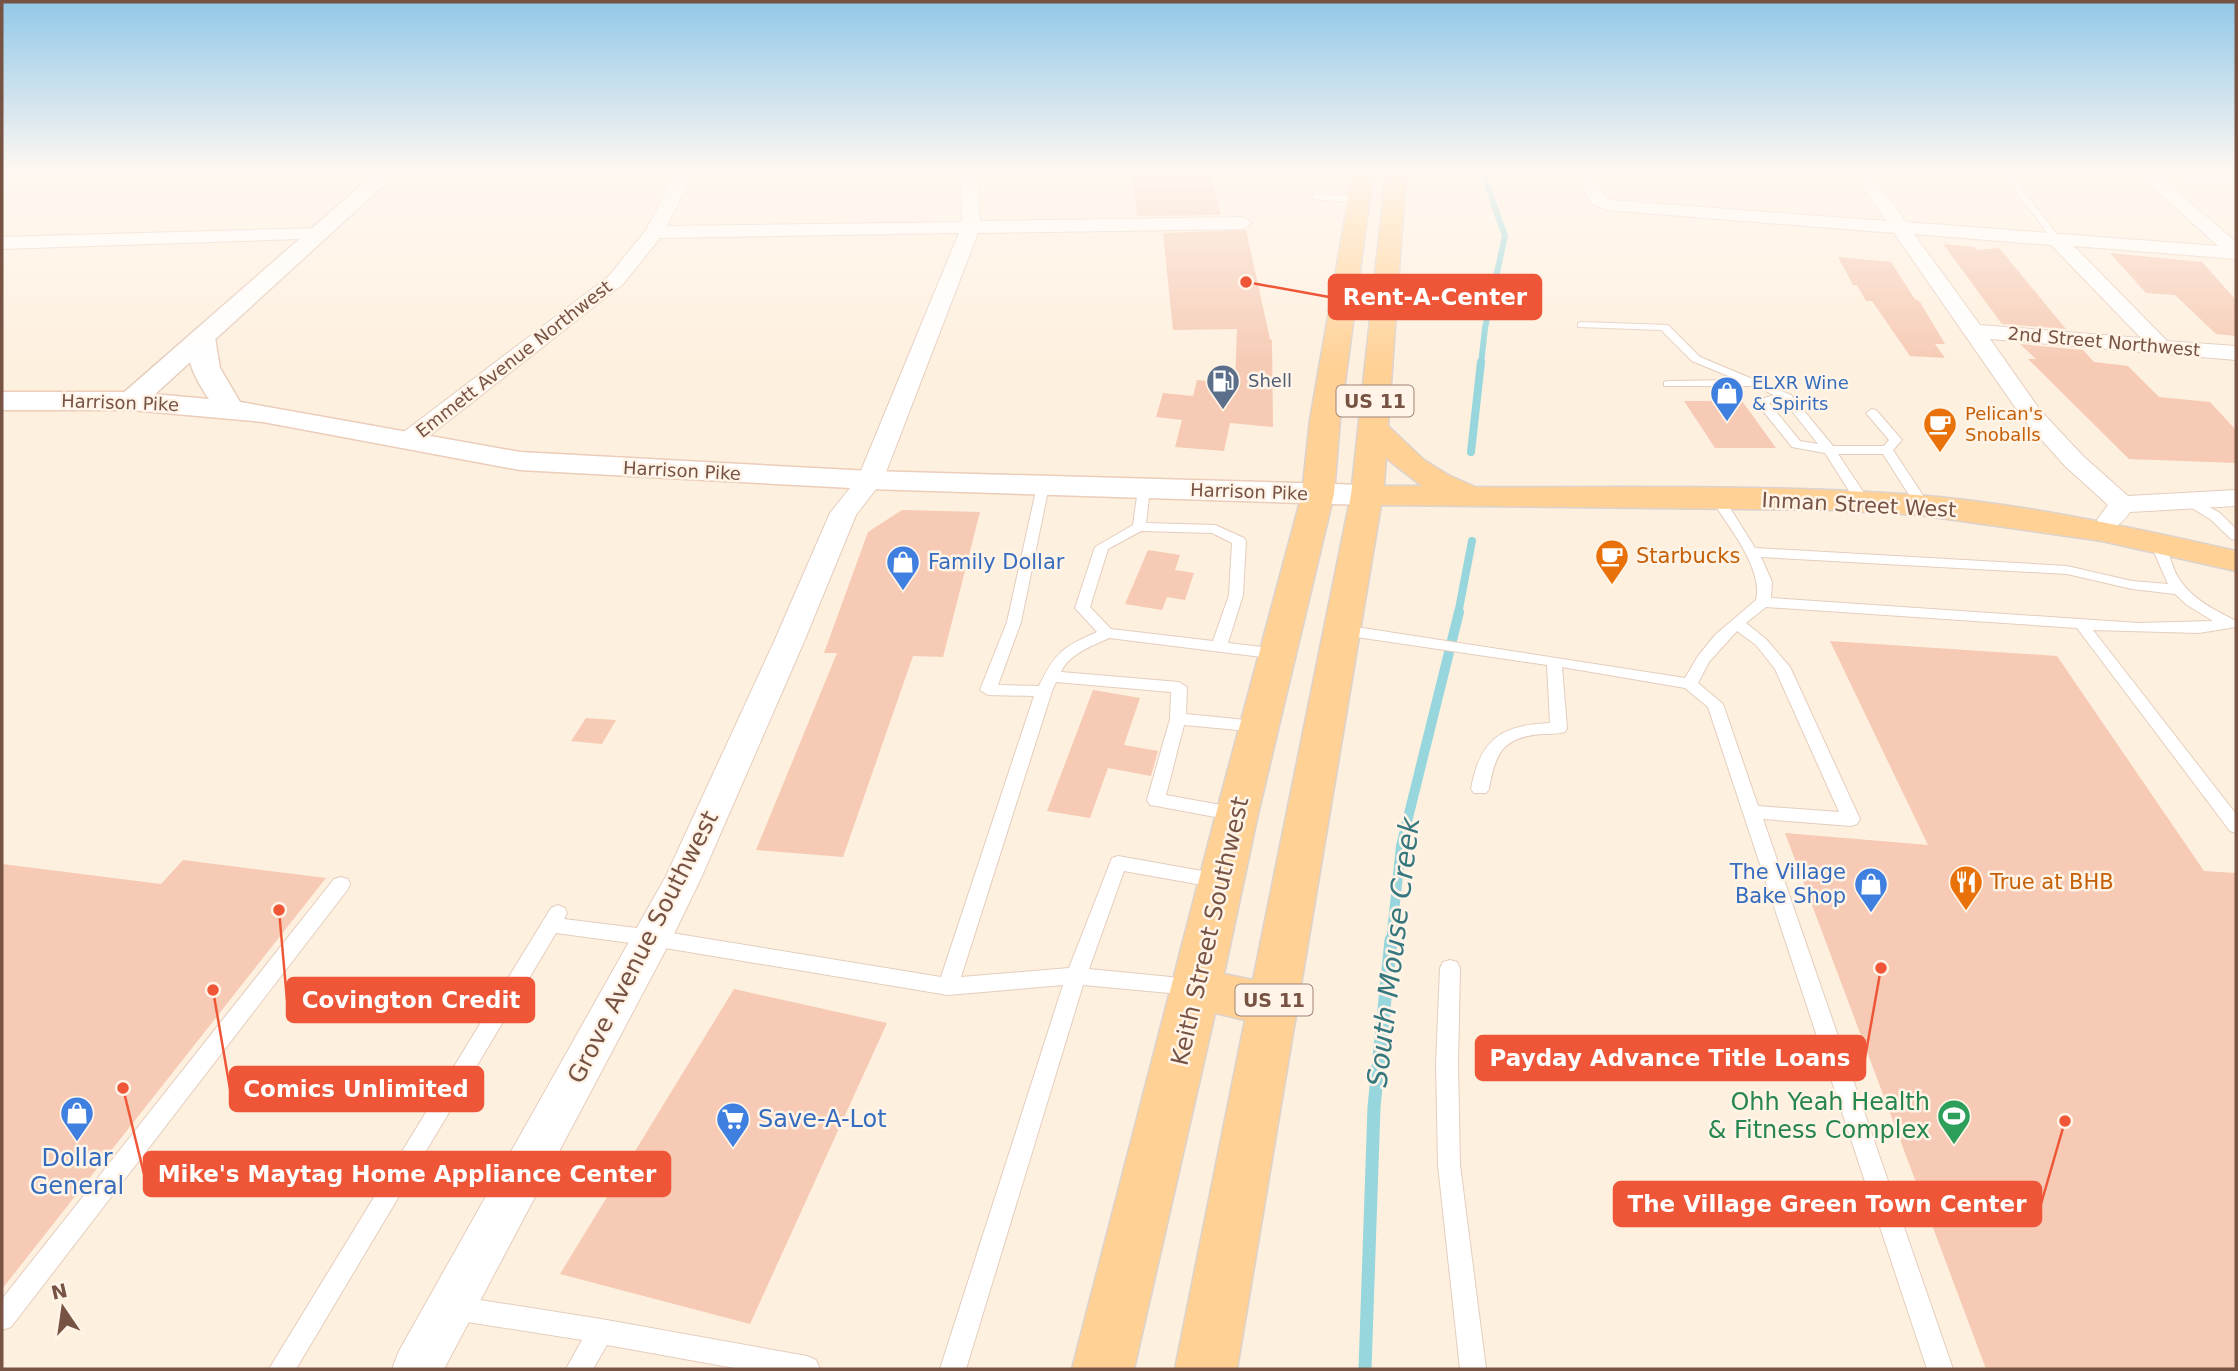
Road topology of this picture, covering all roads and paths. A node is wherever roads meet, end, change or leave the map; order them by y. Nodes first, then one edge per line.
1 (214, 237) edge
2 (316, 237) edge
3 (651, 237) edge
4 (967, 237) edge
5 (1353, 237) edge
6 (1390, 237) edge
7 (1906, 237) edge
8 (2017, 237) edge
9 (2055, 237) edge
10 (2218, 237) edge
11 (2057, 240) junction
12 (2, 243) edge
13 (2236, 253) edge
14 (1582, 325) dead end
15 (1973, 331) junction
16 (202, 338) junction
17 (2160, 346) junction
18 (2236, 353) edge
19 (1758, 383) junction
20 (1668, 384) dead end
21 (1787, 397) junction
22 (2, 401) edge
23 (131, 401) junction
24 (231, 410) junction
25 (1872, 413) dead end
26 (1373, 428) junction
27 (410, 439) junction
28 (1829, 450) junction
29 (1887, 450) junction
30 (870, 480) junction
31 (1043, 486) junction
32 (1144, 489) junction
33 (1318, 494) junction
34 (1367, 495) junction
35 (1478, 497) junction
36 (1717, 498) junction
37 (2236, 498) edge
38 (2187, 499) junction
39 (1863, 502) junction
40 (2122, 504) junction
41 (1923, 506) junction
42 (2215, 516) junction
43 (2236, 519) edge
44 (1139, 527) junction
45 (2102, 531) junction
46 (2236, 536) edge
47 (2157, 543) junction
48 (1751, 552) junction
49 (2236, 561) edge
50 (2178, 590) junction
51 (1763, 602) junction
52 (1737, 623) junction
53 (2081, 624) junction
54 (2233, 625) edge
55 (1343, 630) junction
56 (1107, 633) junction
57 (1219, 647) junction
58 (1279, 654) junction
59 (1554, 661) junction
60 (1048, 683) junction
61 (1690, 684) junction
62 (1178, 719) junction
63 (1261, 726) junction
64 (1480, 789) dead end
65 (1753, 812) junction
66 (1237, 814) junction
67 (2236, 826) edge
68 (1223, 881) junction
69 (341, 884) dead end
70 (653, 938) junction
71 (1450, 968) dead end
72 (1076, 976) junction
73 (948, 987) junction
74 (1197, 988) junction
75 (1273, 1006) junction
76 (450, 1307) junction
77 (2, 1318) edge
78 (601, 1331) junction
79 (282, 1369) edge
80 (417, 1369) edge
81 (579, 1369) edge
82 (807, 1369) edge
83 (953, 1369) edge
84 (1103, 1369) edge
85 (1206, 1369) edge
86 (1473, 1369) edge
87 (1940, 1369) edge

1 - 12 street
2 - 16 main road
3 - 27 street, Emmett Avenue Northwest
4 - 30 street, Grove Avenue Southwest
5 - 33 main road, US 11
6 - 26 main road, US 11
7 - 15 street
8 - 11 street
9 - 11 lane
10 - 13 street
11 - 13 street
11 - 17 street
14 - 19 lane
15 - 17 street, 2nd Street Northwest
15 - 40 street
16 - 23 main road
16 - 24 main road
17 - 18 street, 2nd Street Northwest
19 - 20 lane
19 - 21 lane
21 - 28 lane
21 - 28 lane
22 - 23 main road, Harrison Pike
23 - 24 main road, Harrison Pike
24 - 27 main road, Harrison Pike
25 - 29 lane
26 - 34 main road, US 11
26 - 35 main road, Inman Street West
27 - 30 main road, Harrison Pike
28 - 29 lane
28 - 39 lane
29 - 41 lane
30 - 31 main road, Harrison Pike
30 - 70 street, Grove Avenue Southwest
31 - 32 main road, Harrison Pike
31 - 60 lane
32 - 33 main road, Harrison Pike
32 - 44 lane
33 - 34 main road, Harrison Pike
33 - 58 main road, Keith Street Southwest / US 11
34 - 35 main road, Inman Street West
34 - 55 main road, US 11
35 - 36 main road, Inman Street West
36 - 39 main road, Inman Street West
36 - 48 lane
37 - 38 street
38 - 40 street
38 - 42 lane
39 - 41 main road, Inman Street West
40 - 45 street
41 - 45 main road, Inman Street West
42 - 43 lane
42 - 46 lane
44 - 56 lane
44 - 57 lane
45 - 47 main road, Inman Street West
47 - 49 main road, Inman Street West
47 - 50 lane
48 - 50 lane
48 - 51 lane
50 - 54 lane
51 - 52 lane
51 - 53 lane
52 - 61 lane
52 - 65 lane
53 - 54 lane
53 - 67 lane
55 - 59 lane
55 - 75 main road, US 11
56 - 57 lane
56 - 60 lane
57 - 58 lane
58 - 63 main road, Keith Street Southwest / US 11
59 - 61 lane
59 - 64 lane
60 - 62 lane
60 - 73 lane
61 - 65 lane
62 - 63 lane
62 - 66 lane
63 - 66 main road, Keith Street Southwest / US 11
65 - 87 lane
66 - 68 main road, Keith Street Southwest / US 11
68 - 72 lane
68 - 74 main road, Keith Street Southwest / US 11
69 - 77 lane
70 - 73 lane
70 - 76 street, Grove Avenue Southwest
70 - 79 lane
71 - 86 lane
72 - 73 lane
72 - 74 lane
72 - 83 lane
74 - 75 main road
74 - 84 main road, Keith Street Southwest / US 11
75 - 85 main road, US 11
76 - 78 lane
76 - 80 street, Grove Avenue Southwest
78 - 81 lane
78 - 82 lane

